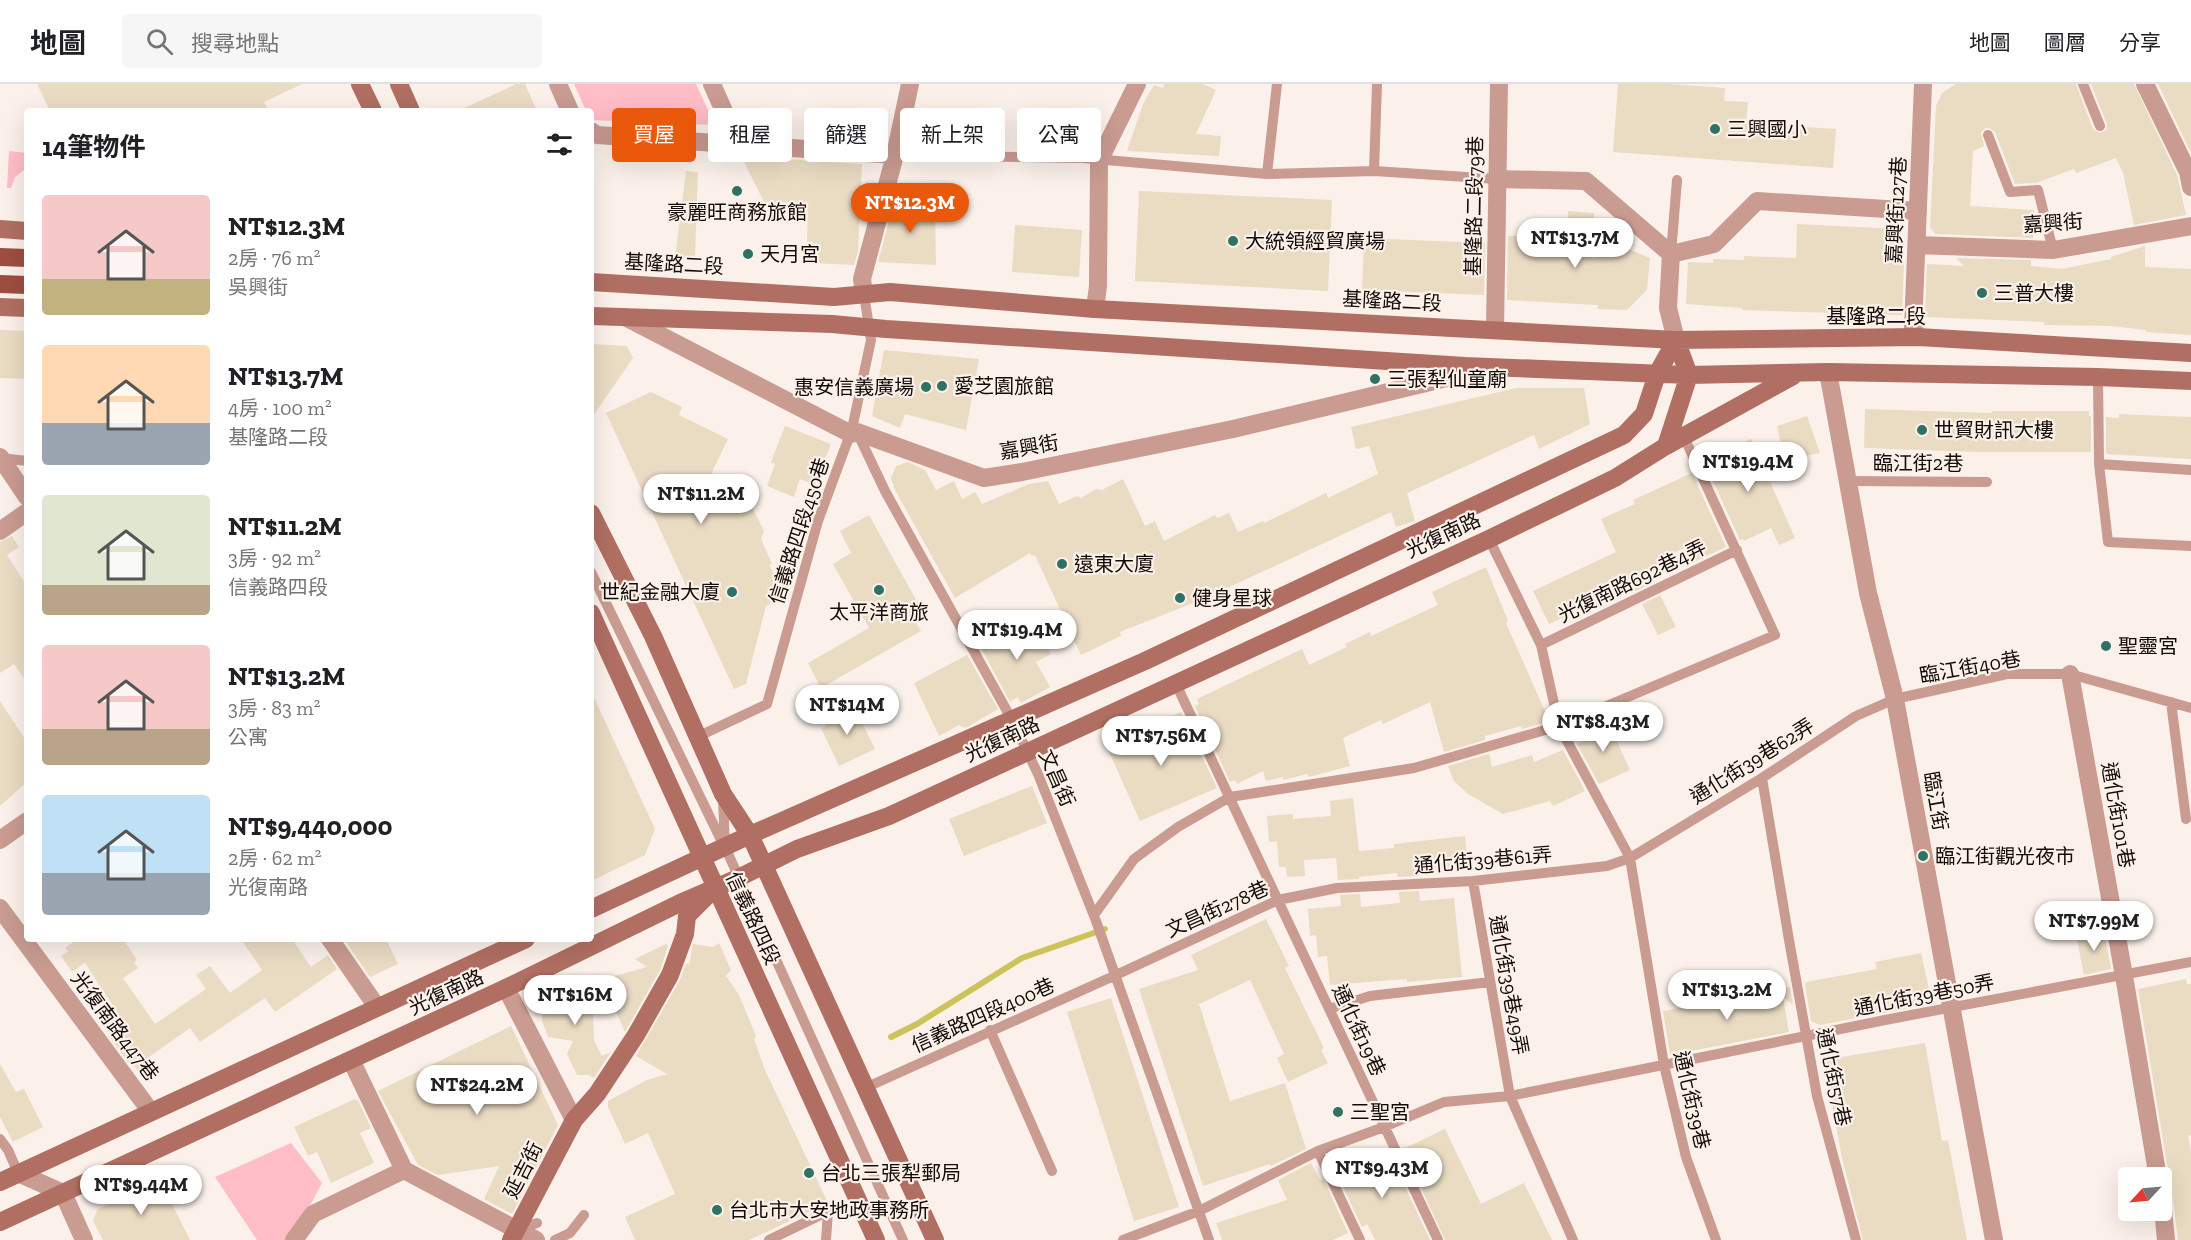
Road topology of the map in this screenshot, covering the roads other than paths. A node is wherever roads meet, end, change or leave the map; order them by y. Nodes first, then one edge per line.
1 (360, 84) edge
2 (399, 84) edge
3 (558, 84) edge
4 (712, 84) edge
5 (909, 84) edge
6 (1137, 84) edge
7 (1277, 84) edge
8 (1377, 84) edge
9 (1499, 84) edge
10 (1923, 84) edge
11 (2083, 84) edge
12 (2145, 84) edge
13 (372, 108) edge
14 (410, 108) edge
15 (569, 108) edge
16 (723, 108) edge
17 (2100, 126) dead end
18 (594, 133) edge
19 (1988, 135) dead end
20 (708, 141) edge
21 (792, 147) edge
22 (895, 155) junction
23 (1017, 157) edge
24 (1101, 157) edge
25 (1101, 161) edge
26 (1099, 162) edge
27 (1374, 171) junction
28 (1267, 174) junction
29 (1497, 179) junction
30 (1677, 180) dead end
31 (2191, 187) edge
32 (1918, 211) junction
33 (2191, 226) edge
34 (0, 229) edge
35 (24, 231) edge
36 (1917, 245) junction
37 (2053, 250) junction
38 (1671, 254) junction
39 (0, 257) edge
40 (24, 258) edge
41 (594, 282) edge
42 (0, 284) edge
43 (24, 285) edge
44 (864, 294) junction
45 (0, 307) edge
46 (24, 308) edge
47 (1095, 309) junction
48 (594, 316) edge
49 (625, 318) junction
50 (868, 328) junction
51 (1495, 329) junction
52 (1918, 338) junction
53 (1676, 340) junction
54 (2191, 353) edge
55 (1465, 366) junction
56 (1828, 372) junction
57 (1657, 374) junction
58 (1798, 374) junction
59 (1689, 375) junction
60 (2098, 377) junction
61 (2191, 381) edge
62 (854, 433) junction
63 (1684, 437) junction
64 (1666, 446) junction
65 (0, 458) edge
66 (24, 461) edge
67 (2099, 464) junction
68 (2191, 470) edge
69 (1848, 481) junction
70 (1987, 482) dead end
71 (24, 493) edge
72 (24, 514) edge
73 (594, 519) edge
74 (0, 531) edge
75 (1489, 539) junction
76 (2191, 546) edge
77 (1737, 550) junction
78 (594, 578) edge
79 (594, 620) edge
80 (1541, 645) junction
81 (2070, 674) junction
82 (1176, 684) junction
83 (1895, 699) junction
84 (2171, 702) junction
85 (2191, 708) edge
86 (1012, 720) junction
87 (1559, 726) junction
88 (697, 737) junction
89 (1027, 753) junction
90 (1762, 778) junction
91 (723, 794) junction
92 (1230, 797) junction
93 (2186, 819) dead end
94 (24, 823) edge
95 (750, 835) junction
96 (0, 840) edge
97 (725, 847) junction
98 (701, 858) junction
99 (1630, 858) junction
100 (764, 866) junction
101 (738, 878) junction
102 (1473, 880) junction
103 (715, 888) junction
104 (1337, 888) joint
105 (1278, 900) junction
106 (594, 908) edge
107 (2, 916) edge
108 (1095, 918) junction
109 (332, 942) edge
110 (519, 942) edge
111 (2191, 962) edge
112 (1116, 975) junction
113 (2124, 976) junction
114 (1490, 982) junction
115 (507, 988) junction
116 (377, 1007) junction
117 (1329, 1009) junction
118 (1950, 1009) junction
119 (990, 1030) junction
120 (1806, 1038) junction
121 (351, 1060) junction
122 (1664, 1065) junction
123 (865, 1088) junction
124 (1510, 1096) junction
125 (151, 1112) junction
126 (574, 1120) junction
127 (1384, 1127) junction
128 (0, 1139) edge
129 (1318, 1151) junction
130 (2156, 1167) edge
131 (404, 1170) junction
132 (1052, 1171) dead end
133 (18, 1173) junction
134 (0, 1182) edge
135 (63, 1193) junction
136 (1199, 1211) junction
137 (584, 1215) dead end
138 (2164, 1221) edge
139 (0, 1222) edge
140 (537, 1232) edge
141 (514, 1235) edge
142 (84, 1240) edge
143 (294, 1240) edge
144 (555, 1240) edge
145 (772, 1240) edge
146 (826, 1240) edge
147 (876, 1240) edge
148 (903, 1240) edge
149 (935, 1240) edge
150 (1123, 1240) edge
151 (1209, 1240) edge
152 (1360, 1240) edge
153 (1438, 1240) edge
154 (1573, 1240) edge
155 (1716, 1240) edge
156 (1856, 1240) edge
157 (1994, 1240) edge
158 (2166, 1240) edge

1 - 13 main road
2 - 14 main road
3 - 15 street
4 - 16 street
5 - 22 street
6 - 24 street
7 - 28 lane
8 - 27 lane
9 - 29 street, 基隆路二段79巷
10 - 32 street, 嘉興街127巷
11 - 17 lane
12 - 31 street
18 - 20 street
19 - 37 lane
21 - 22 street
22 - 23 lane
22 - 44 street
25 - 28 lane
26 - 47 street
27 - 28 lane
27 - 29 lane
29 - 38 street
29 - 51 street, 基隆路二段79巷
30 - 38 lane
32 - 36 street, 嘉興街127巷
32 - 38 street
33 - 37 street, 嘉興街
34 - 35 main road
36 - 37 street, 嘉興街
36 - 52 street, 嘉興街127巷
38 - 53 street
39 - 40 main road
41 - 44 main road, 基隆路二段
42 - 43 main road
44 - 47 main road, 基隆路二段
44 - 50 lane, 信義路四段450巷
45 - 46 main road
47 - 51 main road, 基隆路二段
48 - 49 main road
49 - 50 main road
49 - 62 street, 嘉興街
50 - 55 main road
50 - 62 lane, 信義路四段450巷
51 - 53 main road, 基隆路二段
52 - 53 main road, 基隆路二段
52 - 54 main road, 基隆路二段
53 - 57 main road, 光復南路
53 - 59 main road
55 - 57 main road
55 - 62 street, 嘉興街
56 - 58 main road
56 - 60 main road
56 - 69 street, 臨江街
57 - 59 main road
57 - 86 main road, 光復南路
58 - 59 main road
58 - 63 main road, 光復南路
59 - 64 main road
60 - 61 main road
60 - 67 lane
62 - 86 lane, 文昌街
62 - 88 lane, 信義路四段450巷
63 - 64 main road, 光復南路
63 - 77 lane
64 - 75 main road, 光復南路
65 - 66 lane
65 - 71 street
67 - 68 lane
67 - 76 lane
69 - 70 lane, 臨江街2巷
69 - 83 street, 臨江街
72 - 74 street
73 - 88 main road, 信義路四段
75 - 80 lane, 通化街39巷
75 - 82 main road, 光復南路
77 - 80 lane, 光復南路692巷4弄
77 - 87 lane
78 - 97 lane
79 - 98 main road, 信義路四段
80 - 87 lane, 通化街39巷
81 - 83 lane, 臨江街40巷
81 - 84 lane, 臨江街40巷
81 - 113 street, 通化街101巷
82 - 89 main road, 光復南路
82 - 92 lane, 通化街19巷
83 - 90 lane, 通化街39巷62弄
83 - 118 street, 臨江街
84 - 85 lane, 臨江街40巷
84 - 93 lane
86 - 89 lane, 文昌街
86 - 95 main road, 光復南路
87 - 92 lane
87 - 99 lane, 通化街39巷
88 - 91 main road, 信義路四段
89 - 100 main road, 光復南路
89 - 108 lane, 文昌街
90 - 99 lane, 通化街39巷62弄
90 - 120 lane, 通化街57巷
91 - 95 main road, 信義路四段
91 - 97 lane, 信義路四段
92 - 105 lane, 通化街19巷
92 - 108 lane
94 - 96 street
95 - 97 main road, 光復南路
95 - 100 main road, 信義路四段
97 - 98 main road, 光復南路
97 - 101 lane, 信義路四段
98 - 103 main road, 信義路四段
98 - 106 main road, 光復南路
99 - 102 lane, 通化街39巷61弄
99 - 122 lane, 通化街39巷
100 - 101 main road, 光復南路
100 - 123 main road, 信義路四段
101 - 103 main road, 光復南路
101 - 148 lane, 信義路四段
102 - 104 lane, 通化街39巷61弄
102 - 114 lane, 通化街39巷49弄
103 - 115 main road, 光復南路
103 - 126 main road, 延吉街
103 - 147 main road, 信義路四段
104 - 105 lane, 文昌街278巷
105 - 112 lane, 文昌街278巷
105 - 117 lane, 通化街19巷
107 - 125 street, 光復南路447巷
108 - 112 lane, 文昌街
109 - 116 street
110 - 116 main road, 光復南路
111 - 113 lane, 通化街39巷50弄
112 - 119 lane, 信義路四段400巷
112 - 136 lane
113 - 118 lane, 通化街39巷50弄
113 - 130 street, 通化街101巷
114 - 117 lane
114 - 124 lane, 通化街39巷49弄
115 - 121 main road, 光復南路
115 - 126 street
116 - 125 main road, 光復南路
117 - 127 lane, 通化街19巷
118 - 120 lane, 通化街39巷50弄
118 - 157 street, 臨江街
119 - 123 lane, 信義路四段400巷
119 - 132 lane
120 - 122 lane, 通化街39巷50弄
120 - 156 lane, 通化街57巷
121 - 131 street
121 - 135 main road, 光復南路
122 - 124 lane
122 - 155 lane, 通化街39巷
123 - 149 main road, 信義路四段
124 - 127 lane
124 - 154 lane, 通化街39巷49弄
125 - 133 main road, 光復南路
126 - 141 main road, 延吉街
127 - 129 lane
127 - 153 lane, 通化街19巷
128 - 133 lane
129 - 136 lane
129 - 152 lane
131 - 141 street
131 - 143 street
133 - 134 main road, 光復南路
133 - 135 street
135 - 139 main road, 光復南路
135 - 142 street
136 - 150 lane
136 - 151 lane
137 - 144 lane
138 - 158 street
140 - 141 street
145 - 146 lane

